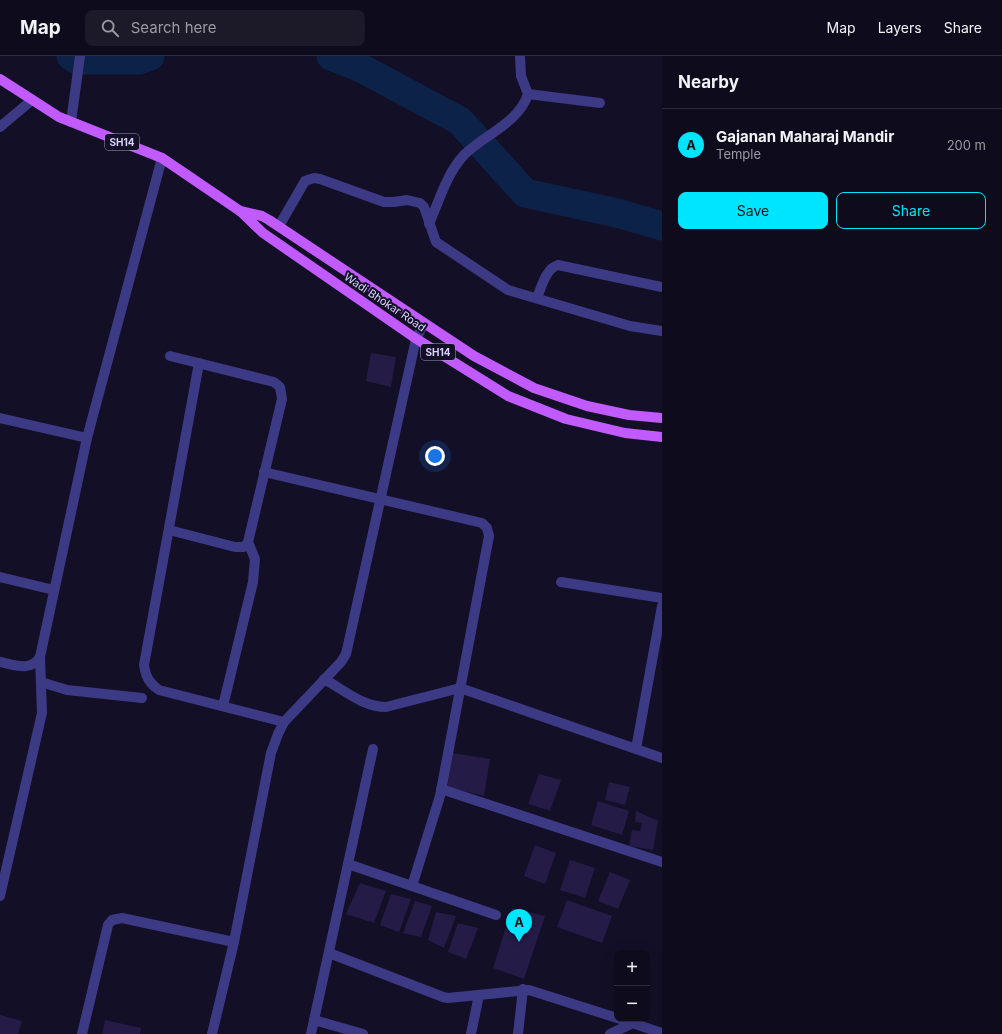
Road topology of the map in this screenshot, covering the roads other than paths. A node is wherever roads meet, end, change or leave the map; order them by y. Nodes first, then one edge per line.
1 (80, 56) edge
2 (520, 56) edge
3 (0, 79) edge
4 (528, 94) junction
5 (32, 100) junction
6 (600, 103) dead end
7 (71, 122) junction
8 (0, 127) edge
9 (162, 158) junction
10 (240, 212) junction
11 (429, 224) junction
12 (279, 226) junction
13 (662, 288) edge
14 (537, 298) junction
15 (424, 323) junction
16 (662, 331) edge
17 (416, 339) junction
18 (170, 356) dead end
19 (199, 363) junction
20 (0, 418) edge
21 (662, 418) edge
22 (662, 436) edge
23 (87, 438) junction
24 (264, 472) junction
25 (381, 500) junction
26 (169, 530) junction
27 (248, 542) junction
28 (0, 577) edge
29 (560, 582) dead end
30 (54, 590) junction
31 (662, 598) edge
32 (662, 606) edge
33 (40, 657) junction
34 (0, 662) edge
35 (324, 679) junction
36 (41, 682) junction
37 (460, 688) junction
38 (142, 698) dead end
39 (223, 706) junction
40 (284, 722) junction
41 (373, 749) dead end
42 (636, 749) junction
43 (662, 758) edge
44 (441, 789) junction
45 (662, 862) edge
46 (348, 864) junction
47 (412, 886) junction
48 (0, 896) edge
49 (496, 915) dead end
50 (234, 942) junction
51 (329, 953) junction
52 (523, 990) junction
53 (478, 995) junction
54 (614, 1018) edge
55 (314, 1020) junction
56 (629, 1022) edge
57 (633, 1023) junction
58 (662, 1033) edge
59 (82, 1034) edge
60 (212, 1034) edge
61 (311, 1034) edge
62 (363, 1034) edge
63 (471, 1034) edge
64 (518, 1034) edge
65 (610, 1034) edge

1 - 7 street
2 - 4 street
3 - 5 main road, Wadi Bhokar Road / SH14
4 - 6 street
4 - 11 street
5 - 7 main road, Wadi Bhokar Road / SH14
5 - 8 street
7 - 9 main road, Wadi Bhokar Road / SH14
9 - 10 main road, Wadi Bhokar Road / SH14
9 - 23 street
10 - 12 main road, Wadi Bhokar Road / SH14
10 - 17 main road, Wadi Bhokar Road / SH14
11 - 12 street
11 - 14 street
12 - 15 main road, Wadi Bhokar Road / SH14
13 - 14 street
14 - 16 street
15 - 17 street
15 - 21 main road, Wadi Bhokar Road / SH14
17 - 22 main road, Wadi Bhokar Road / SH14
17 - 25 street
18 - 19 street
19 - 24 street
19 - 26 street
20 - 23 street
23 - 30 street
24 - 25 street
24 - 27 street
25 - 35 street
25 - 37 street
26 - 27 street
26 - 39 street
27 - 39 street
28 - 30 street
29 - 31 street
30 - 33 street
32 - 42 street
33 - 34 street
33 - 36 street
35 - 37 street
35 - 40 street
36 - 38 street
36 - 48 street
37 - 42 street
37 - 44 street
39 - 40 street
40 - 50 street
41 - 46 street
42 - 43 street
44 - 45 street
44 - 47 street
46 - 47 street
46 - 51 street
47 - 49 street
50 - 59 street
50 - 60 street
51 - 53 street
51 - 55 street
52 - 53 street
52 - 54 street
52 - 64 street
53 - 63 street
55 - 61 street
55 - 62 street
56 - 57 street
57 - 58 street
57 - 65 street

